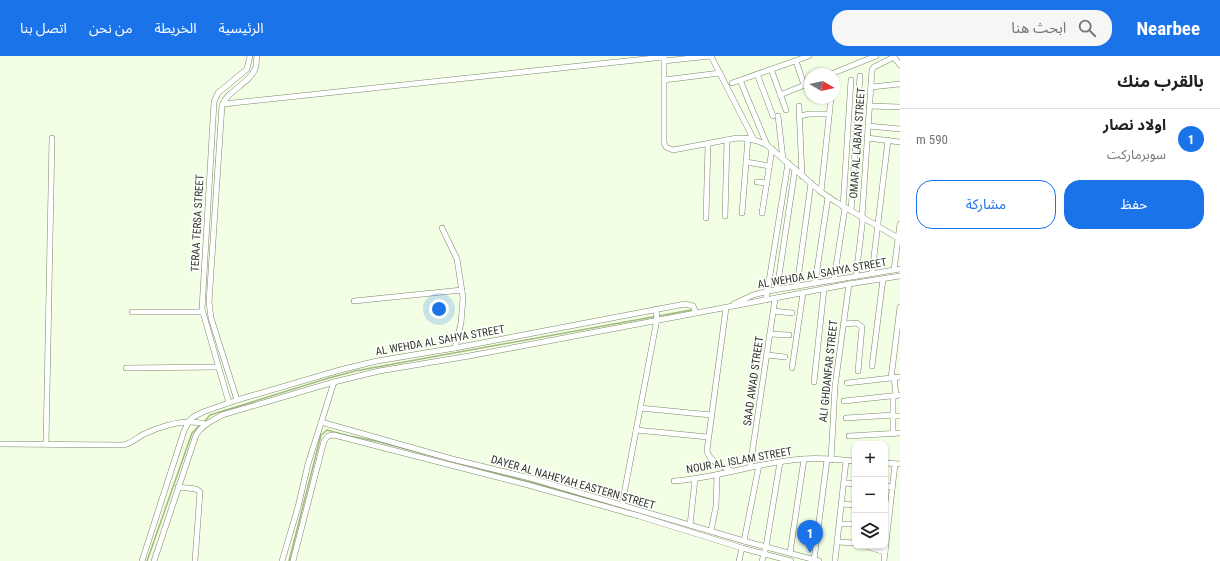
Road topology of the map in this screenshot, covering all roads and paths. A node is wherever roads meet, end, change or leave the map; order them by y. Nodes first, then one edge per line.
1 (250, 56) edge
2 (257, 56) edge
3 (710, 56) edge
4 (809, 56) edge
5 (876, 56) edge
6 (894, 57) edge
7 (664, 58) edge
8 (796, 61) junction
9 (900, 63) edge
10 (771, 69) junction
11 (840, 70) edge
12 (720, 73) junction
13 (757, 74) junction
14 (239, 76) junction
15 (860, 76) dead end
16 (664, 80) junction
17 (740, 80) junction
18 (851, 80) dead end
19 (243, 83) junction
20 (732, 83) dead end
21 (900, 84) edge
22 (804, 85) joint
23 (871, 87) junction
24 (780, 95) junction
25 (223, 104) junction
26 (830, 104) edge
27 (799, 106) dead end
28 (870, 106) junction
29 (900, 107) edge
30 (786, 110) dead end
31 (829, 114) junction
32 (800, 116) junction
33 (868, 126) junction
34 (900, 129) edge
35 (52, 138) dead end
36 (748, 138) junction
37 (867, 138) junction
38 (727, 140) junction
39 (754, 140) junction
40 (888, 140) junction
41 (900, 142) edge
42 (708, 144) junction
43 (767, 145) junction
44 (772, 149) junction
45 (782, 159) junction
46 (746, 162) junction
47 (788, 163) junction
48 (769, 166) junction
49 (795, 169) junction
50 (802, 176) junction
51 (757, 182) dead end
52 (767, 183) junction
53 (811, 183) junction
54 (821, 192) junction
55 (828, 197) junction
56 (844, 207) junction
57 (851, 211) junction
58 (742, 213) dead end
59 (762, 213) dead end
60 (725, 216) dead end
61 (862, 217) junction
62 (706, 218) dead end
63 (900, 224) edge
64 (878, 226) junction
65 (442, 228) dead end
66 (898, 238) junction
67 (897, 269) edge
68 (872, 274) junction
69 (856, 276) junction
70 (900, 276) edge
71 (841, 278) junction
72 (834, 279) junction
73 (883, 279) junction
74 (815, 283) junction
75 (849, 284) junction
76 (797, 286) junction
77 (842, 286) junction
78 (777, 289) junction
79 (824, 289) junction
80 (462, 290) junction
81 (768, 291) junction
82 (803, 293) junction
83 (775, 299) junction
84 (766, 300) junction
85 (354, 301) dead end
86 (900, 307) edge
87 (726, 308) junction
88 (774, 311) junction
89 (132, 312) dead end
90 (202, 312) junction
91 (696, 313) junction
92 (792, 313) dead end
93 (657, 316) junction
94 (843, 324) junction
95 (770, 334) junction
96 (789, 335) dead end
97 (455, 348) junction
98 (767, 355) junction
99 (785, 357) dead end
100 (378, 366) junction
101 (872, 366) dead end
102 (218, 367) junction
103 (126, 368) dead end
104 (792, 368) dead end
105 (858, 371) dead end
106 (342, 375) junction
107 (895, 377) edge
108 (334, 382) junction
109 (814, 382) dead end
110 (848, 384) dead end
111 (896, 396) edge
112 (237, 400) junction
113 (844, 401) dead end
114 (252, 402) junction
115 (229, 403) junction
116 (640, 408) junction
117 (711, 415) junction
118 (893, 416) junction
119 (900, 416) edge
120 (846, 418) dead end
121 (192, 422) junction
122 (321, 422) junction
123 (204, 424) junction
124 (636, 430) junction
125 (900, 433) edge
126 (893, 434) junction
127 (849, 436) dead end
128 (708, 437) junction
129 (314, 442) junction
130 (0, 444) edge
131 (46, 444) junction
132 (323, 444) junction
133 (804, 459) junction
134 (829, 460) junction
135 (846, 461) junction
136 (852, 461) edge
137 (780, 462) junction
138 (888, 463) edge
139 (898, 464) edge
140 (759, 465) junction
141 (750, 467) junction
142 (732, 471) junction
143 (718, 475) junction
144 (695, 479) junction
145 (674, 481) dead end
146 (844, 483) junction
147 (852, 484) edge
148 (888, 486) edge
149 (178, 487) junction
150 (892, 487) junction
151 (842, 504) junction
152 (622, 505) junction
153 (852, 505) edge
154 (888, 507) edge
155 (840, 524) junction
156 (852, 524) edge
157 (690, 525) junction
158 (710, 531) junction
159 (744, 542) junction
160 (838, 542) junction
161 (852, 543) edge
162 (766, 547) junction
163 (742, 548) junction
164 (876, 549) edge
165 (886, 552) joint
166 (790, 553) junction
167 (764, 554) junction
168 (798, 558) edge
169 (817, 560) edge
170 (142, 561) edge
171 (154, 561) edge
172 (195, 561) edge
173 (282, 561) edge
174 (293, 561) edge
175 (739, 561) edge
176 (762, 561) edge
177 (791, 561) edge
178 (835, 561) edge
179 (884, 561) edge

1 - 14 street, TERAA TERSA STREET
2 - 19 street
3 - 7 street
3 - 12 street
4 - 8 street
5 - 11 street
6 - 9 street
6 - 23 street, OMAR AL LABAN STREET
7 - 16 street
7 - 25 street
8 - 10 street
8 - 22 street
10 - 13 street
10 - 24 street
12 - 16 street
12 - 39 street
13 - 17 street
13 - 45 street
14 - 19 street
14 - 90 street, TERAA TERSA STREET
15 - 57 street
16 - 42 street
17 - 20 street
17 - 43 street
18 - 56 street
19 - 25 street
21 - 23 street
22 - 24 street
23 - 28 street, OMAR AL LABAN STREET
24 - 30 street
25 - 112 street, TERAA TERSA STREET
26 - 31 street
27 - 32 street
28 - 29 street
28 - 33 street, OMAR AL LABAN STREET
31 - 32 street
31 - 54 street
32 - 50 street
33 - 34 street
33 - 37 street, OMAR AL LABAN STREET
35 - 131 street
36 - 38 street
36 - 39 street
36 - 46 street
37 - 40 street
37 - 61 street, OMAR AL LABAN STREET
38 - 42 street
38 - 60 street
39 - 43 street
40 - 41 street
40 - 64 street
42 - 62 street
43 - 44 street
44 - 45 street
44 - 48 street
45 - 47 street
46 - 48 street
46 - 58 street
47 - 49 street
47 - 81 street
48 - 52 street
49 - 50 street
49 - 78 street
50 - 53 street
51 - 52 street
52 - 59 street
53 - 54 street
53 - 76 street
54 - 55 street
55 - 56 street
55 - 74 street
56 - 57 street
56 - 72 street
57 - 61 street
61 - 64 street
61 - 69 street, OMAR AL LABAN STREET
63 - 66 street
64 - 66 street
64 - 68 street
65 - 80 street
66 - 67 street
67 - 68 street, AL WEHDA AL SAHYA STREET
68 - 69 street, AL WEHDA AL SAHYA STREET
69 - 71 street, AL WEHDA AL SAHYA STREET
70 - 73 street, AL WEHDA AL SAHYA STREET
71 - 72 street, AL WEHDA AL SAHYA STREET
71 - 77 street
72 - 74 street, AL WEHDA AL SAHYA STREET
73 - 75 street, AL WEHDA AL SAHYA STREET
73 - 101 street
74 - 76 street, AL WEHDA AL SAHYA STREET
75 - 77 street, AL WEHDA AL SAHYA STREET
75 - 94 street, ALI GHDANFAR STREET
76 - 78 street, AL WEHDA AL SAHYA STREET
77 - 79 street, AL WEHDA AL SAHYA STREET
78 - 81 street, AL WEHDA AL SAHYA STREET
79 - 82 street, AL WEHDA AL SAHYA STREET
79 - 109 street
80 - 85 street
80 - 97 street
81 - 84 street
81 - 87 street, AL WEHDA AL SAHYA STREET
82 - 83 street, AL WEHDA AL SAHYA STREET
82 - 104 street
83 - 84 street, AL WEHDA AL SAHYA STREET
83 - 88 street, SAAD AWAD STREET
84 - 87 street, AL WEHDA AL SAHYA STREET
86 - 107 street
87 - 91 street, AL WEHDA AL SAHYA STREET
87 - 117 street
88 - 92 street
88 - 95 street, SAAD AWAD STREET
89 - 90 street
90 - 102 street, TERAA TERSA STREET
91 - 93 street, AL WEHDA AL SAHYA STREET
91 - 93 street, AL WEHDA AL SAHYA STREET
93 - 97 street, AL WEHDA AL SAHYA STREET
93 - 100 street, AL WEHDA AL SAHYA STREET
93 - 116 street
94 - 105 street
94 - 134 street, ALI GHDANFAR STREET
95 - 96 street
95 - 98 street, SAAD AWAD STREET
97 - 100 street, AL WEHDA AL SAHYA STREET
98 - 99 street
98 - 141 street, SAAD AWAD STREET
100 - 106 street, AL WEHDA AL SAHYA STREET
100 - 106 street, AL WEHDA AL SAHYA STREET
102 - 103 street
102 - 115 street, TERAA TERSA STREET
106 - 108 street, AL WEHDA AL SAHYA STREET
106 - 114 street, AL WEHDA AL SAHYA STREET
107 - 110 street
107 - 111 street
108 - 114 street, AL WEHDA AL SAHYA STREET
108 - 122 street
111 - 113 street
111 - 118 street
112 - 114 street, AL WEHDA AL SAHYA STREET
112 - 115 street, AL WEHDA AL SAHYA STREET
114 - 123 street, AL WEHDA AL SAHYA STREET
115 - 121 street, AL WEHDA AL SAHYA STREET
116 - 117 street
116 - 124 street
117 - 128 street
118 - 119 street
118 - 120 street
118 - 126 street
121 - 123 street, AL WEHDA AL SAHYA STREET
121 - 131 street, AL WEHDA AL SAHYA STREET
121 - 170 street
122 - 129 street
122 - 152 street, DAYER AL NAHEYAH EASTERN STREET
123 - 149 street
124 - 128 street
124 - 152 street
125 - 126 street
126 - 127 street
128 - 142 street
129 - 132 street
129 - 173 street
130 - 131 street, AL WEHDA AL SAHYA STREET
132 - 163 street, DAYER AL NAHEYAH EASTERN STREET
132 - 174 street
133 - 134 street, NOUR AL ISLAM STREET
133 - 137 street, NOUR AL ISLAM STREET
133 - 166 street
134 - 135 street, NOUR AL ISLAM STREET
134 - 169 street, ALI GHDANFAR STREET
135 - 136 street, NOUR AL ISLAM STREET
135 - 146 street
137 - 140 street, NOUR AL ISLAM STREET
137 - 162 street
138 - 139 street
139 - 150 street
140 - 141 street, NOUR AL ISLAM STREET
140 - 159 street
141 - 142 street, NOUR AL ISLAM STREET
142 - 143 street, NOUR AL ISLAM STREET
143 - 144 street, NOUR AL ISLAM STREET
143 - 158 street
144 - 145 street, NOUR AL ISLAM STREET
144 - 157 street
146 - 147 street
146 - 151 street
148 - 150 street
149 - 171 street
149 - 172 street
150 - 154 street
151 - 153 street
151 - 155 street
152 - 157 street, DAYER AL NAHEYAH EASTERN STREET
155 - 156 street
155 - 160 street
157 - 158 street, DAYER AL NAHEYAH EASTERN STREET
158 - 159 street, DAYER AL NAHEYAH EASTERN STREET
159 - 162 street, DAYER AL NAHEYAH EASTERN STREET
160 - 161 street
160 - 178 street
162 - 166 street, DAYER AL NAHEYAH EASTERN STREET
162 - 167 street
163 - 167 street, DAYER AL NAHEYAH EASTERN STREET
163 - 175 street
164 - 165 street
165 - 179 street
166 - 168 street, DAYER AL NAHEYAH EASTERN STREET
167 - 176 street
167 - 177 street, DAYER AL NAHEYAH EASTERN STREET
168 - 169 street, DAYER AL NAHEYAH EASTERN STREET

